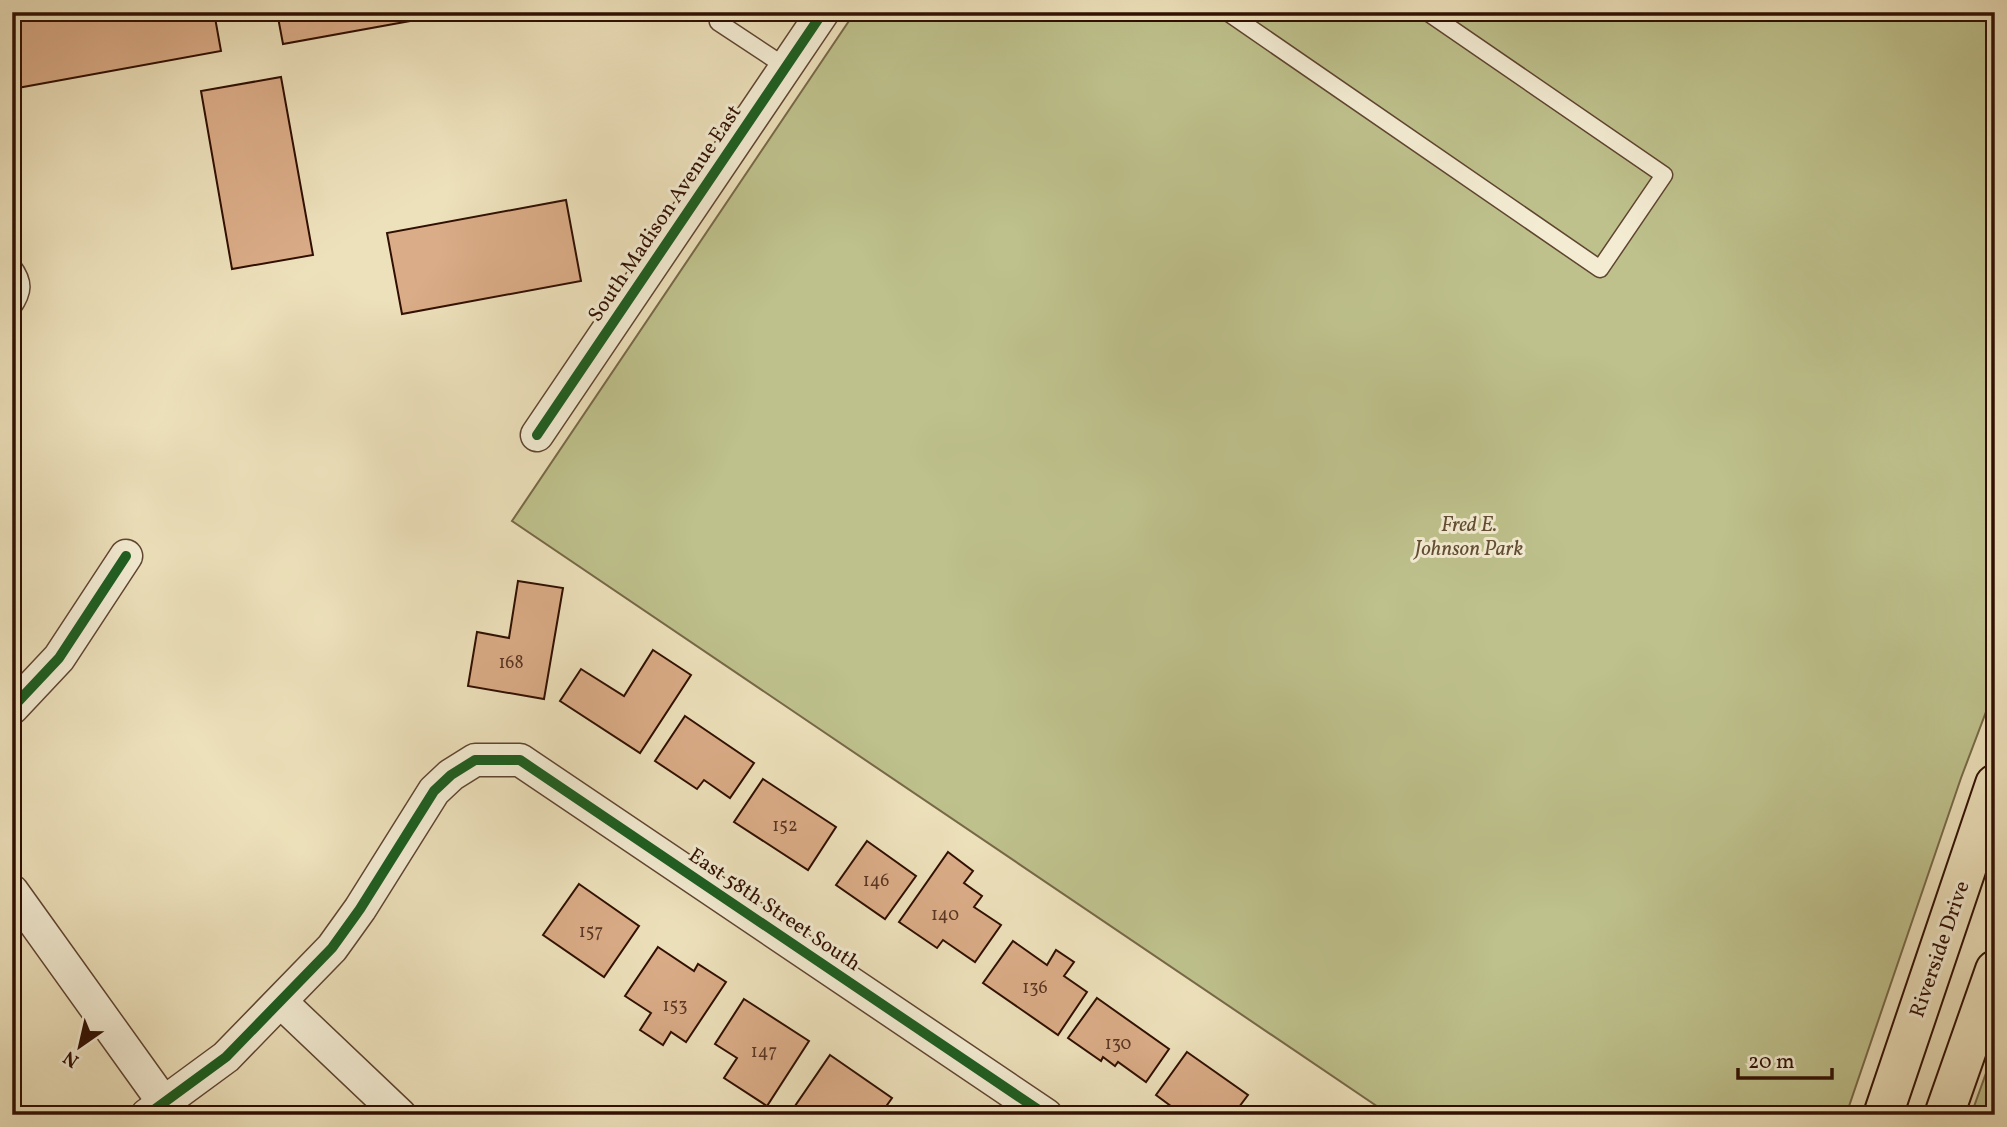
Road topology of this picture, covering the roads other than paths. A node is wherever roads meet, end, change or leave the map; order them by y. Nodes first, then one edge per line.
1 (823, 12) edge
2 (1227, 12) edge
3 (1427, 12) edge
4 (718, 22) dead end
5 (786, 67) junction
6 (12, 265) edge
7 (12, 309) edge
8 (537, 435) dead end
9 (126, 556) dead end
10 (12, 708) edge
11 (1995, 783) edge
12 (12, 891) edge
13 (1995, 970) edge
14 (281, 1002) junction
15 (155, 1109) edge
16 (400, 1115) edge
17 (1046, 1115) edge
18 (1882, 1115) edge
19 (1944, 1115) edge

1 - 5 street, South Madison Avenue East
2 - 3 lane
4 - 5 lane
5 - 8 street, South Madison Avenue East
6 - 7 lane
9 - 10 street
11 - 18 main road, Riverside Drive
12 - 15 street
13 - 19 main road
14 - 15 street
14 - 16 street
14 - 17 street, East 58th Street South

